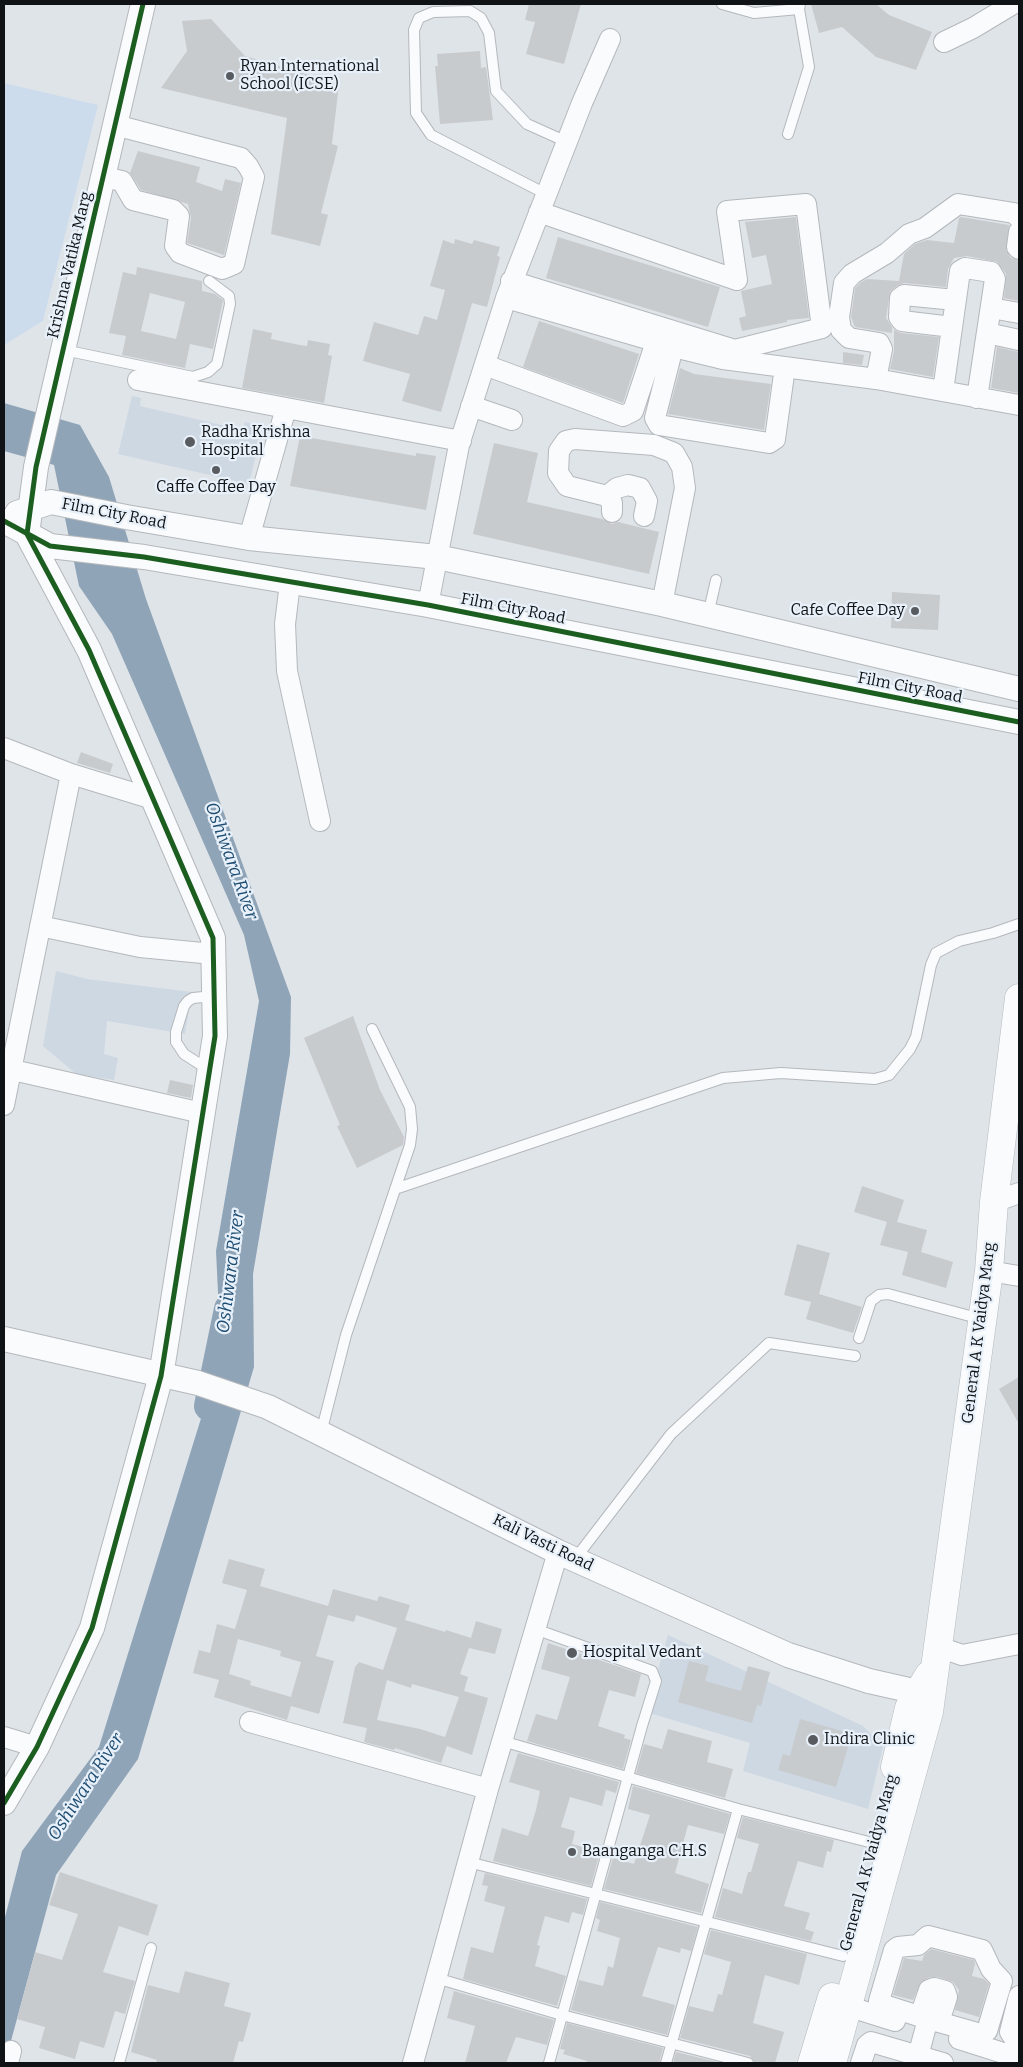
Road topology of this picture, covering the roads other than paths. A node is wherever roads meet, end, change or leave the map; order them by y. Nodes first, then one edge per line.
1 (143, 4) edge
2 (722, 4) edge
3 (1013, 4) edge
4 (799, 6) edge
5 (610, 39) dead end
6 (944, 42) dead end
7 (115, 125) junction
8 (788, 134) dead end
9 (566, 142) junction
10 (103, 177) junction
11 (542, 203) junction
12 (1019, 218) edge
13 (1019, 232) edge
14 (1019, 249) edge
15 (209, 281) dead end
16 (509, 289) junction
17 (956, 300) junction
18 (991, 308) junction
19 (1019, 314) edge
20 (952, 327) junction
21 (987, 333) junction
22 (1019, 340) edge
23 (664, 344) junction
24 (64, 350) junction
25 (485, 365) junction
26 (785, 367) junction
27 (876, 379) junction
28 (138, 380) dead end
29 (943, 391) junction
30 (977, 398) junction
31 (1019, 406) edge
32 (286, 408) junction
33 (470, 410) junction
34 (511, 424) dead end
35 (460, 441) junction
36 (30, 509) junction
37 (644, 516) dead end
38 (4, 520) edge
39 (200, 530) junction
40 (27, 534) junction
41 (249, 538) junction
42 (437, 557) junction
43 (192, 566) junction
44 (716, 580) dead end
45 (290, 582) junction
46 (662, 604) junction
47 (428, 605) junction
48 (708, 617) junction
49 (1019, 689) edge
50 (1019, 722) edge
51 (4, 748) edge
52 (71, 774) junction
53 (153, 799) junction
54 (320, 821) dead end
55 (1019, 924) edge
56 (40, 926) junction
57 (213, 954) junction
58 (214, 996) junction
59 (1019, 998) edge
60 (372, 1029) dead end
61 (7, 1069) edge
62 (209, 1070) junction
63 (1014, 1081) edge
64 (4, 1105) edge
65 (202, 1113) junction
66 (395, 1189) junction
67 (1019, 1194) edge
68 (994, 1202) junction
69 (989, 1271) junction
70 (1019, 1276) edge
71 (982, 1320) junction
72 (859, 1338) dead end
73 (4, 1340) edge
74 (855, 1356) dead end
75 (161, 1376) junction
76 (321, 1434) junction
77 (567, 1555) junction
78 (535, 1629) junction
79 (1019, 1644) edge
80 (936, 1657) junction
81 (924, 1694) junction
82 (250, 1722) dead end
83 (4, 1737) edge
84 (502, 1741) junction
85 (37, 1747) junction
86 (628, 1778) junction
87 (488, 1790) junction
88 (4, 1803) edge
89 (738, 1809) junction
90 (877, 1844) junction
91 (468, 1862) junction
92 (595, 1895) junction
93 (705, 1922) junction
94 (150, 1948) dead end
95 (843, 1956) junction
96 (436, 1978) junction
97 (1019, 1996) edge
98 (839, 2004) junction
99 (562, 2016) junction
100 (928, 2022) junction
101 (1019, 2040) edge
102 (672, 2042) junction
103 (1019, 2058) edge
104 (924, 2060) edge
105 (119, 2063) edge
106 (413, 2063) edge
107 (549, 2063) edge
108 (666, 2063) edge
109 (748, 2063) edge
110 (812, 2063) edge
111 (832, 2063) edge
112 (861, 2063) edge

1 - 7 street, Krishna Vatika Marg
2 - 4 lane
3 - 6 street
4 - 8 lane
5 - 9 street
7 - 10 street, Krishna Vatika Marg
7 - 10 street
9 - 11 street
9 - 11 lane
10 - 24 street, Krishna Vatika Marg
11 - 16 street
11 - 16 street
12 - 27 street
13 - 14 street
15 - 24 lane
16 - 23 street
16 - 25 street
17 - 18 street
17 - 20 street
17 - 20 street
18 - 19 street
18 - 21 street
20 - 29 street
21 - 22 street
21 - 30 street
23 - 25 street
23 - 26 street
23 - 26 street
24 - 36 street, Krishna Vatika Marg
25 - 33 street
26 - 27 street
27 - 29 street
28 - 32 street
29 - 30 street
30 - 31 street
32 - 35 street
32 - 41 street
33 - 34 street
33 - 35 street
35 - 42 street
36 - 38 street, Film City Road
36 - 39 street, Film City Road
36 - 40 street, Krishna Vatika Marg
37 - 46 street
38 - 40 street, Film City Road
39 - 41 street, Film City Road
39 - 43 street
40 - 43 street, Film City Road
40 - 53 street
41 - 42 street, Film City Road
42 - 46 street, Film City Road
42 - 47 street
43 - 45 street, Film City Road
44 - 48 lane
45 - 47 street, Film City Road
45 - 54 street
46 - 48 street, Film City Road
47 - 50 street, Film City Road
48 - 49 street, Film City Road
51 - 52 street
52 - 53 street
52 - 56 street
53 - 57 street
55 - 66 lane
56 - 57 street
56 - 61 street
57 - 58 street
58 - 62 street
58 - 62 lane
59 - 63 main road, General A K Vaidya Marg
60 - 66 lane
61 - 64 street
61 - 65 street
62 - 65 street
63 - 68 main road, General A K Vaidya Marg
65 - 75 street
66 - 76 lane
67 - 68 street
68 - 69 main road, General A K Vaidya Marg
69 - 70 street
69 - 71 main road, General A K Vaidya Marg
71 - 72 lane
71 - 80 main road, General A K Vaidya Marg
73 - 75 street, Kali Vasti Road
74 - 77 lane
75 - 76 street, Kali Vasti Road
75 - 85 street
76 - 77 street, Kali Vasti Road
77 - 78 street
77 - 81 street, Kali Vasti Road
78 - 84 street
78 - 86 lane
79 - 80 street
80 - 81 main road, General A K Vaidya Marg
81 - 90 main road, General A K Vaidya Marg
81 - 98 main road, General A K Vaidya Marg
82 - 87 street
83 - 85 street
84 - 86 lane
84 - 87 street
85 - 88 street
86 - 89 lane
86 - 92 lane
87 - 91 street
89 - 90 lane
89 - 93 lane
90 - 95 main road, General A K Vaidya Marg
91 - 92 lane
91 - 96 street
92 - 93 lane
92 - 99 lane
93 - 95 lane
93 - 102 lane
94 - 105 lane
95 - 98 main road, General A K Vaidya Marg
96 - 99 lane
96 - 106 street
97 - 101 street
98 - 100 street
98 - 110 main road, General A K Vaidya Marg
98 - 111 main road, General A K Vaidya Marg
99 - 102 lane
99 - 107 lane
100 - 100 street
100 - 103 street
100 - 104 street
102 - 108 lane
102 - 109 lane
104 - 112 street

